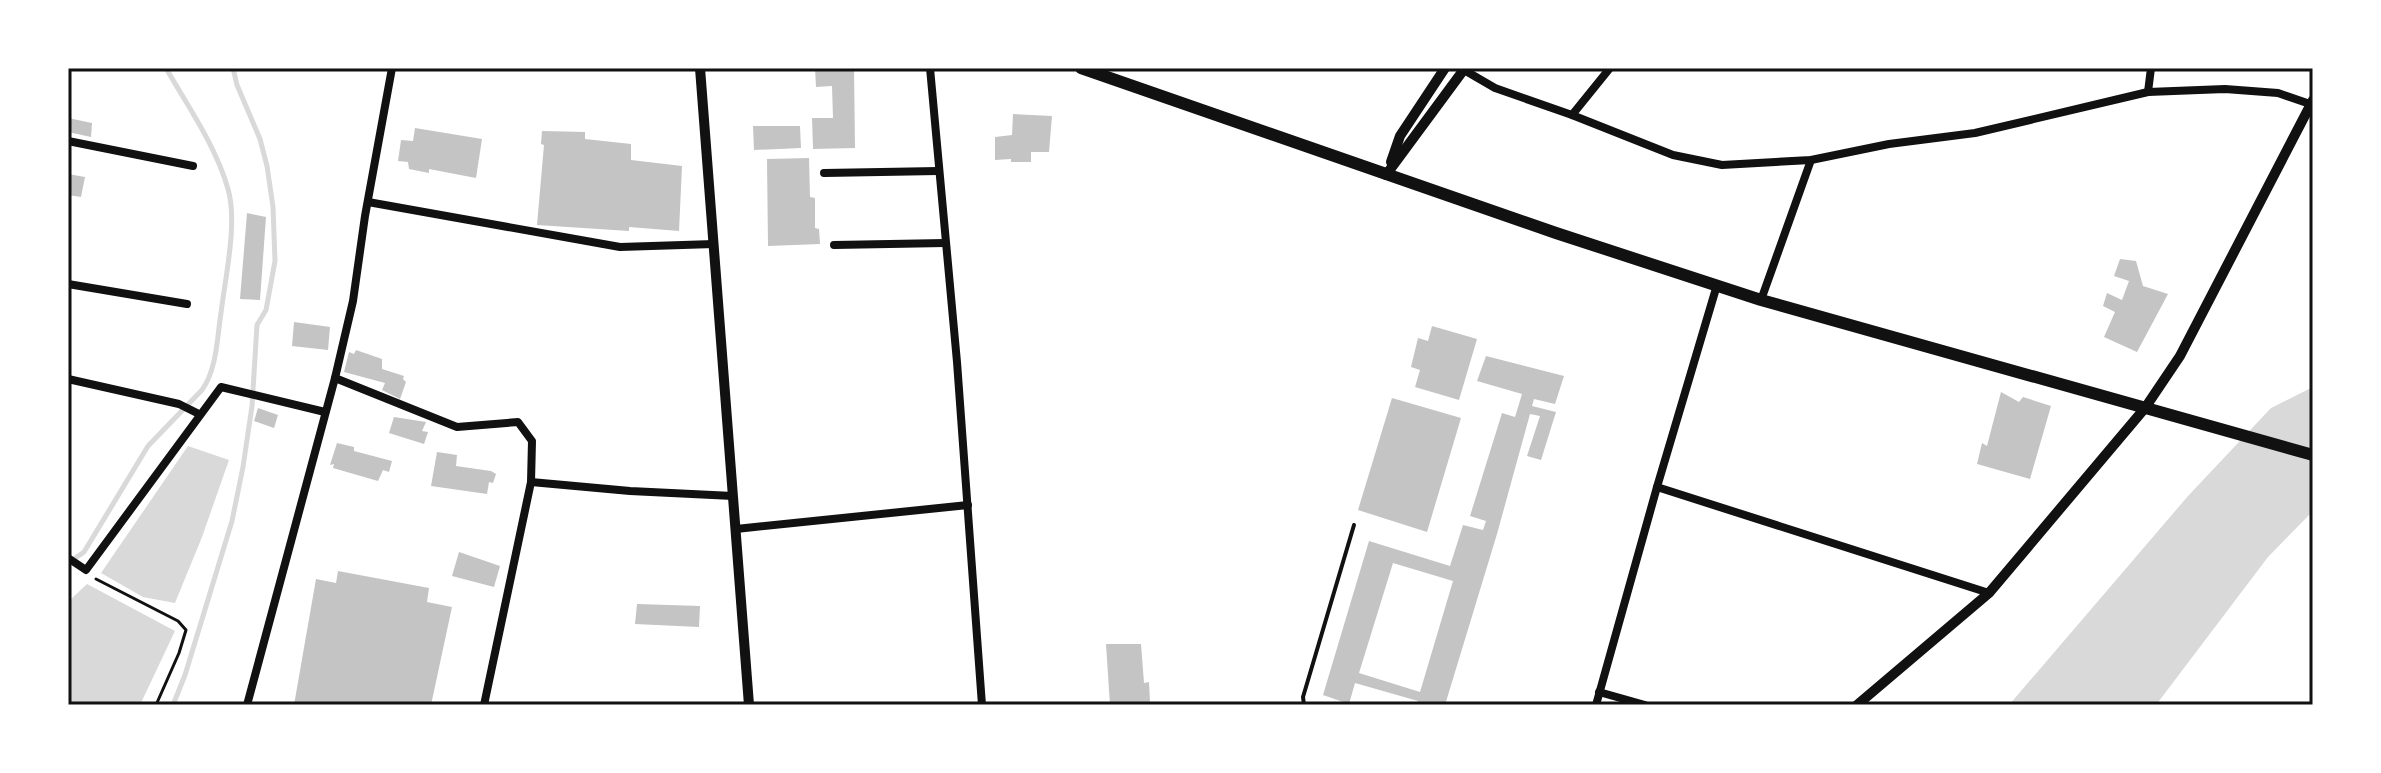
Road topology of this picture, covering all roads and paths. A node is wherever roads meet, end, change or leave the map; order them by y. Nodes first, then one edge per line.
1 (392, 68) edge
2 (700, 68) edge
3 (930, 68) edge
4 (1081, 68) edge
5 (1445, 68) edge
6 (1610, 68) edge
7 (2151, 68) edge
8 (1464, 69) edge
9 (2148, 92) junction
10 (2312, 102) edge
11 (1572, 115) junction
12 (68, 141) edge
13 (1811, 160) junction
14 (193, 166) dead end
15 (938, 171) junction
16 (824, 173) dead end
17 (1386, 175) junction
18 (368, 202) junction
19 (945, 243) junction
20 (714, 244) junction
21 (834, 245) dead end
22 (68, 284) edge
23 (1717, 285) junction
24 (1761, 300) junction
25 (187, 304) dead end
26 (335, 378) junction
27 (68, 379) edge
28 (2145, 408) junction
29 (325, 412) junction
30 (199, 414) junction
31 (2313, 455) edge
32 (531, 482) junction
33 (1657, 487) junction
34 (733, 496) junction
35 (968, 505) junction
36 (1354, 525) dead end
37 (736, 529) junction
38 (68, 558) edge
39 (86, 570) junction
40 (1989, 593) junction
41 (1599, 692) junction
42 (156, 705) edge
43 (247, 705) edge
44 (484, 705) edge
45 (749, 705) edge
46 (982, 705) edge
47 (1304, 705) edge
48 (1596, 705) edge
49 (1645, 705) edge
50 (1857, 705) edge

1 - 18 street
2 - 20 street
3 - 15 street
4 - 17 main road
5 - 17 street
6 - 11 street
7 - 9 street
8 - 11 street
8 - 17 street
9 - 10 street
9 - 13 street
10 - 28 street
11 - 13 street
12 - 14 street
13 - 24 street
15 - 16 street
15 - 19 street
17 - 23 main road
18 - 20 street
18 - 26 street
19 - 21 street
19 - 35 street
20 - 34 street
22 - 25 street
23 - 24 main road
23 - 33 street
24 - 28 main road
26 - 29 street
26 - 32 street
27 - 30 street
28 - 31 main road
28 - 40 street
29 - 30 street
29 - 43 street
30 - 39 street
32 - 34 street
32 - 44 street
33 - 40 street
33 - 41 street
34 - 37 street
35 - 37 street
35 - 46 street
36 - 47 lane
37 - 45 street
38 - 39 street
39 - 42 path
40 - 50 street
41 - 48 street
41 - 49 street

